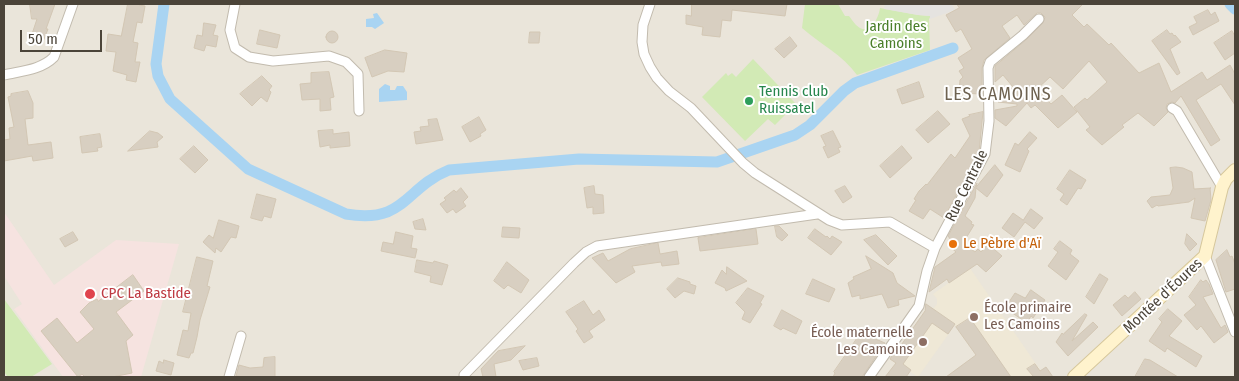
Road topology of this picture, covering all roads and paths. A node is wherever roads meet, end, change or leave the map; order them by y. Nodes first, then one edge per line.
1 (74, 4) edge
2 (235, 4) edge
3 (650, 4) edge
4 (1039, 19) dead end
5 (4, 75) edge
6 (1172, 108) dead end
7 (359, 111) dead end
8 (1235, 170) edge
9 (1222, 187) junction
10 (818, 214) junction
11 (935, 248) junction
12 (1205, 256) junction
13 (1235, 332) edge
14 (242, 336) dead end
15 (464, 374) dead end
16 (229, 377) edge
17 (869, 377) edge
18 (1074, 377) edge

1 - 5 street
2 - 7 street
3 - 10 street
4 - 11 street, Rue Centrale
6 - 9 street
8 - 9 street, Montée d'Éoures
9 - 12 street, Montée d'Éoures
10 - 11 street
10 - 15 street
11 - 17 street, Rue Centrale
12 - 13 street
12 - 18 street, Montée d'Éoures
14 - 16 street

